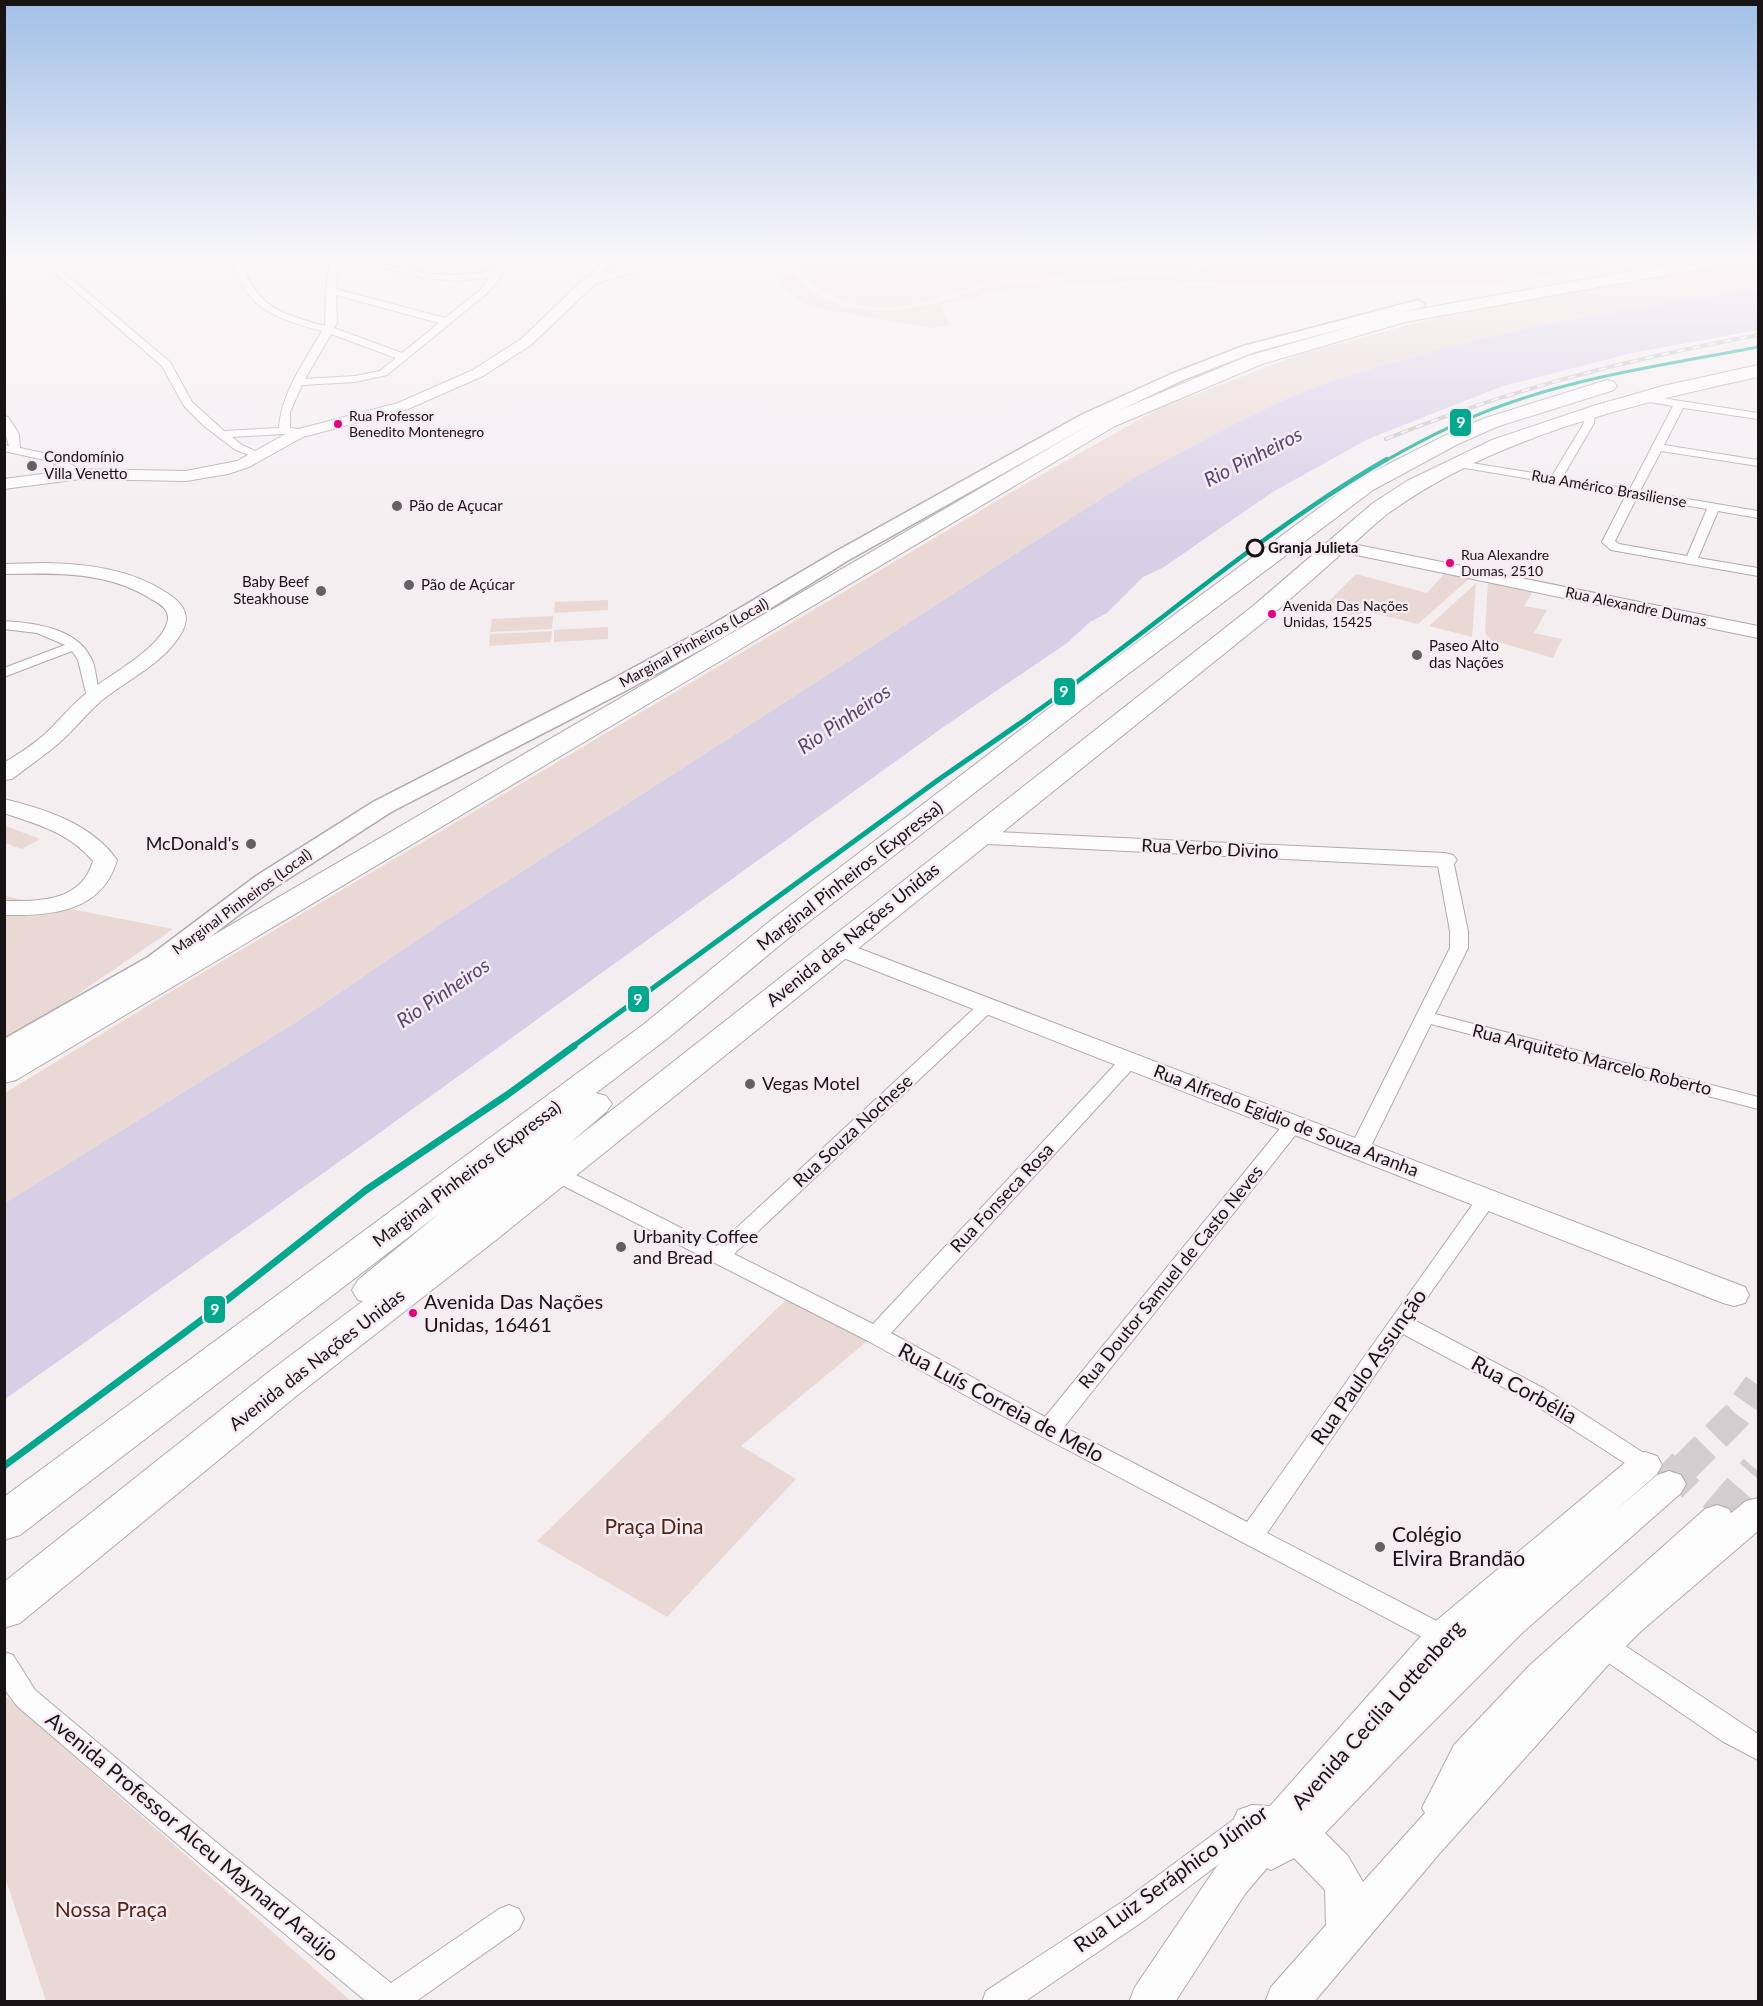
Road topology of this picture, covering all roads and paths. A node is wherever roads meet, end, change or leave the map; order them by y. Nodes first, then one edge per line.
1 (153, 353) edge
2 (316, 353) edge
3 (392, 353) edge
4 (409, 353) edge
5 (513, 353) edge
6 (1240, 353) edge
7 (1280, 353) edge
8 (404, 357) junction
9 (1757, 367) edge
10 (298, 382) junction
11 (1636, 390) junction
12 (1679, 405) junction
13 (1590, 414) junction
14 (1758, 416) edge
15 (4, 419) edge
16 (222, 434) junction
17 (286, 434) junction
18 (1656, 447) junction
19 (10, 449) edge
20 (258, 456) junction
21 (1758, 463) edge
22 (1459, 464) junction
23 (80, 474) junction
24 (1555, 480) junction
25 (4, 484) edge
26 (1633, 493) junction
27 (1714, 507) junction
28 (1758, 514) edge
29 (1338, 546) junction
30 (1691, 560) junction
31 (4, 569) edge
32 (1758, 572) edge
33 (4, 625) edge
34 (1758, 632) edge
35 (74, 646) junction
36 (4, 673) edge
37 (619, 685) junction
38 (94, 697) junction
39 (566, 742) junction
40 (4, 774) edge
41 (4, 805) edge
42 (975, 838) junction
43 (1445, 860) joint
44 (4, 908) edge
45 (837, 947) junction
46 (987, 1006) junction
47 (1426, 1017) junction
48 (656, 1031) junction
49 (1129, 1061) junction
50 (10, 1063) edge
51 (1758, 1103) edge
52 (1294, 1124) junction
53 (1359, 1150) junction
54 (555, 1173) junction
55 (1488, 1199) junction
56 (718, 1257) junction
57 (1734, 1295) dead end
58 (1399, 1322) junction
59 (876, 1335) junction
60 (285, 1382) junction
61 (1049, 1430) junction
62 (1657, 1474) junction
63 (1758, 1512) edge
64 (1718, 1519) tunnel mouth
65 (4, 1522) edge
66 (1251, 1536) junction
67 (4, 1609) edge
68 (1443, 1637) junction
69 (1603, 1645) junction
70 (4, 1663) edge
71 (1758, 1748) edge
72 (1275, 1828) junction
73 (1425, 1841) junction
74 (509, 1919) dead end
75 (1346, 1932) junction
76 (390, 2001) edge
77 (997, 2001) edge
78 (1150, 2001) edge
79 (1286, 2001) edge

1 - 16 street
2 - 10 street
3 - 8 street
4 - 8 street
5 - 17 street
6 - 37 main road, Marginal Pinheiros (Local)
7 - 39 highway
8 - 10 street
9 - 11 highway, Avenida das Nações Unidas
9 - 48 highway, Marginal Pinheiros (Expressa)
10 - 17 street
11 - 12 street
11 - 13 highway, Avenida das Nações Unidas
12 - 14 street
12 - 18 street
13 - 22 highway, Avenida das Nações Unidas
13 - 24 street
15 - 19 street
16 - 17 street
16 - 20 street
17 - 20 street
18 - 21 street
18 - 26 street
19 - 23 street
20 - 23 street
22 - 24 street, Rua Américo Brasiliense
22 - 29 highway, Avenida das Nações Unidas
23 - 25 street
24 - 26 street, Rua Américo Brasiliense
26 - 27 street, Rua Américo Brasiliense
26 - 30 street
27 - 28 street, Rua Américo Brasiliense
27 - 30 street
29 - 34 street, Rua Alexandre Dumas
29 - 42 highway, Avenida das Nações Unidas
30 - 32 street
31 - 38 street
33 - 35 street
35 - 36 street
35 - 38 street
37 - 39 highway
37 - 50 main road, Marginal Pinheiros (Local)
38 - 40 street
39 - 50 highway
41 - 44 street
42 - 43 street, Rua Verbo Divino
42 - 45 highway, Avenida das Nações Unidas
43 - 47 street
45 - 46 street, Rua Alfredo Egidio de Souza Aranha
45 - 54 highway, Avenida das Nações Unidas
46 - 49 street, Rua Alfredo Egidio de Souza Aranha
46 - 56 street, Rua Souza Nochese
47 - 51 street, Rua Arquiteto Marcelo Roberto
47 - 53 street
48 - 60 highway
48 - 65 highway, Marginal Pinheiros (Expressa)
49 - 52 street, Rua Alfredo Egidio de Souza Aranha
49 - 59 street, Rua Fonseca Rosa
52 - 53 street, Rua Alfredo Egidio de Souza Aranha
52 - 61 street, Rua Doutor Samuel de Casto Neves
53 - 55 street, Rua Alfredo Egidio de Souza Aranha
54 - 56 street, Rua Luís Correia de Melo
54 - 60 highway, Avenida das Nações Unidas
55 - 57 street, Rua Alfredo Egidio de Souza Aranha
55 - 58 street, Rua Paulo Assunção
56 - 59 street, Rua Luís Correia de Melo
58 - 62 street, Rua Corbélia
58 - 66 street, Rua Paulo Assunção
59 - 61 street, Rua Luís Correia de Melo
60 - 67 highway, Avenida das Nações Unidas
61 - 66 street, Rua Luís Correia de Melo
62 - 68 street, Avenida Cecília Lottenberg
62 - 72 street
63 - 69 street
64 - 73 street
66 - 68 street, Rua Luís Correia de Melo
68 - 72 street, Avenida Cecília Lottenberg
69 - 71 street
69 - 73 street
70 - 76 street, Avenida Professor Alceu Maynard Araújo
72 - 75 street
72 - 77 street, Rua Luiz Seráphico Júnior
72 - 78 street, Avenida Cecília Lottenberg
73 - 75 street
74 - 76 street
75 - 79 street

